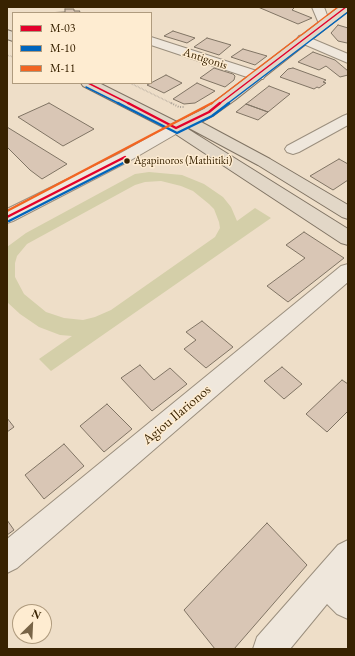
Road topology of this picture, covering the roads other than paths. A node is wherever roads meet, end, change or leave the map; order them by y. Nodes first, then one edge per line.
1 (318, 7) edge
2 (346, 8) edge
3 (324, 23) junction
4 (302, 39) junction
5 (152, 41) edge
6 (348, 59) edge
7 (258, 76) junction
8 (91, 84) edge
9 (117, 84) edge
10 (185, 119) junction
11 (348, 119) edge
12 (293, 149) dead end
13 (348, 213) edge
14 (7, 217) edge
15 (348, 238) edge
16 (348, 272) edge
17 (348, 555) edge
18 (7, 558) edge
19 (326, 581) junction
20 (348, 603) edge
21 (269, 649) edge

1 - 3 street
2 - 3 main road
3 - 4 main road
4 - 6 street
4 - 7 main road
5 - 7 street, Antigonis
7 - 10 main road
8 - 10 main road
9 - 10 main road
10 - 13 main road
10 - 14 street
10 - 15 main road
11 - 12 street
16 - 18 street, Agiou Ilarionos
17 - 19 street
19 - 20 street
19 - 21 street

